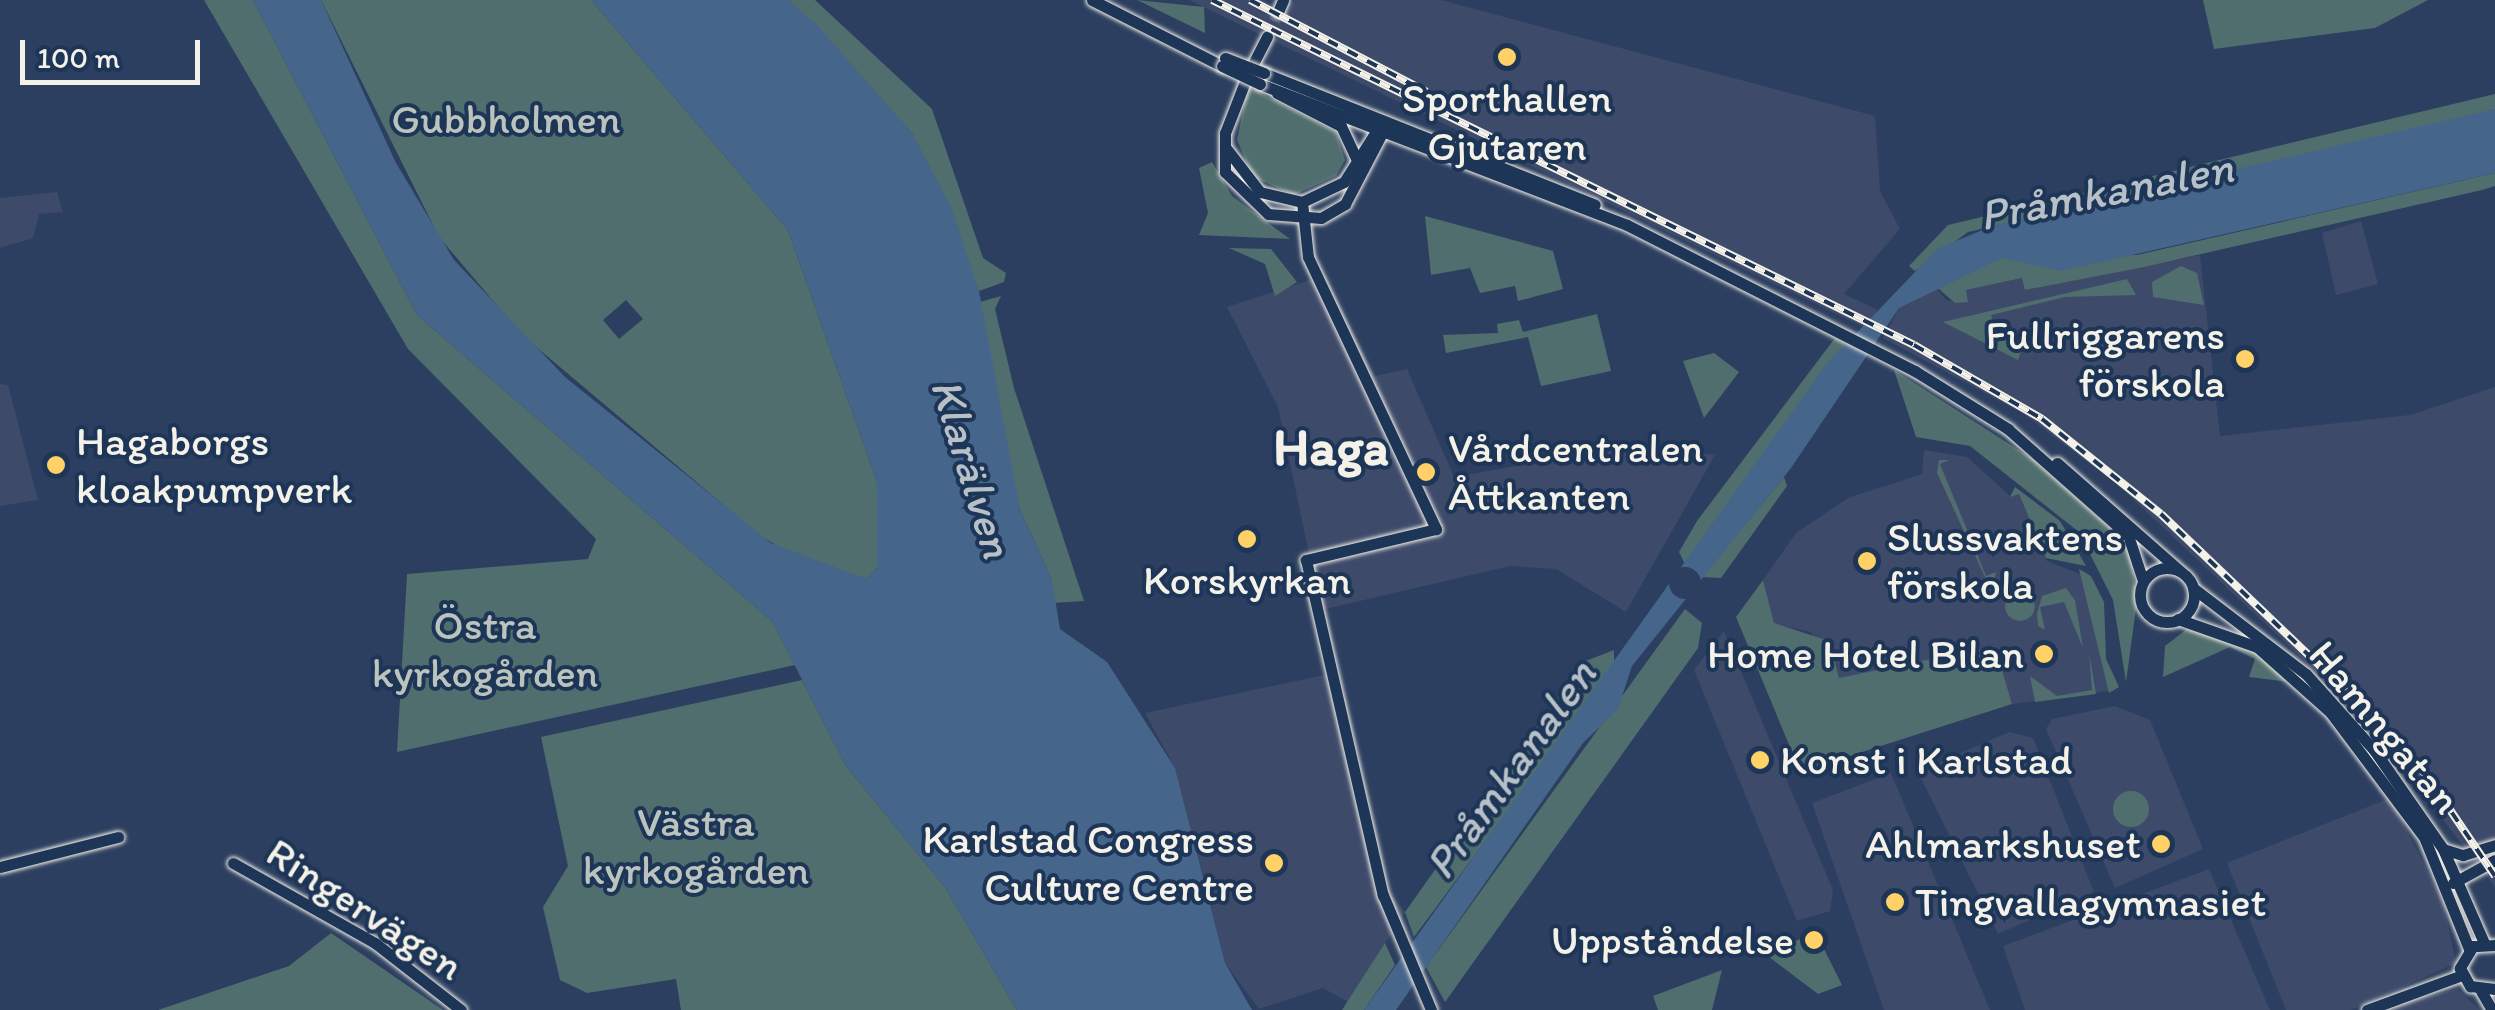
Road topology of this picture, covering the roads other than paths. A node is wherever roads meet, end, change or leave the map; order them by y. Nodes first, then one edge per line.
1 (1092, 0) edge
2 (1107, 0) edge
3 (1267, 36) tunnel mouth
4 (1224, 62) junction
5 (1254, 64) dead end
6 (1262, 79) junction
7 (1244, 84) dead end
8 (1382, 127) junction
9 (1404, 142) junction
10 (1226, 148) junction
11 (1378, 155) junction
12 (1357, 161) junction
13 (1302, 202) junction
14 (1304, 220) junction
15 (1627, 225) junction
16 (2033, 448) junction
17 (2180, 572) junction
18 (2143, 581) junction
19 (2193, 588) junction
20 (2178, 619) junction
21 (118, 837) dead end
22 (2495, 845) edge
23 (2443, 849) junction
24 (2495, 860) edge
25 (233, 863) dead end
26 (0, 867) edge
27 (2458, 880) junction
28 (2444, 886) junction
29 (2490, 944) edge
30 (2469, 949) junction
31 (2462, 975) junction
32 (2495, 989) edge
33 (2480, 991) junction
34 (1429, 1005) edge
35 (461, 1010) edge
36 (2367, 1010) edge
37 (2492, 1010) edge

1 - 4 street
2 - 4 street
3 - 5 street
4 - 6 street, bridge
6 - 8 street
6 - 12 street
7 - 10 street
8 - 9 street
8 - 11 street
8 - 12 street
8 - 15 street
9 - 11 street
9 - 15 street
10 - 13 street
10 - 14 street
11 - 14 street
12 - 13 street
13 - 14 street
14 - 34 street
15 - 16 street
16 - 17 street
16 - 18 street
17 - 18 street
17 - 19 street
18 - 20 street
19 - 20 street
19 - 23 street, Hamngatan
20 - 28 street, Hamngatan
21 - 26 street
22 - 23 street
23 - 27 street, Hamngatan
24 - 27 street
25 - 35 street, Ringervägen
27 - 28 street
27 - 29 street, Hamngatan
28 - 30 street, Hamngatan
29 - 30 street
30 - 31 street
31 - 33 street
31 - 36 street
32 - 33 street
33 - 37 street

